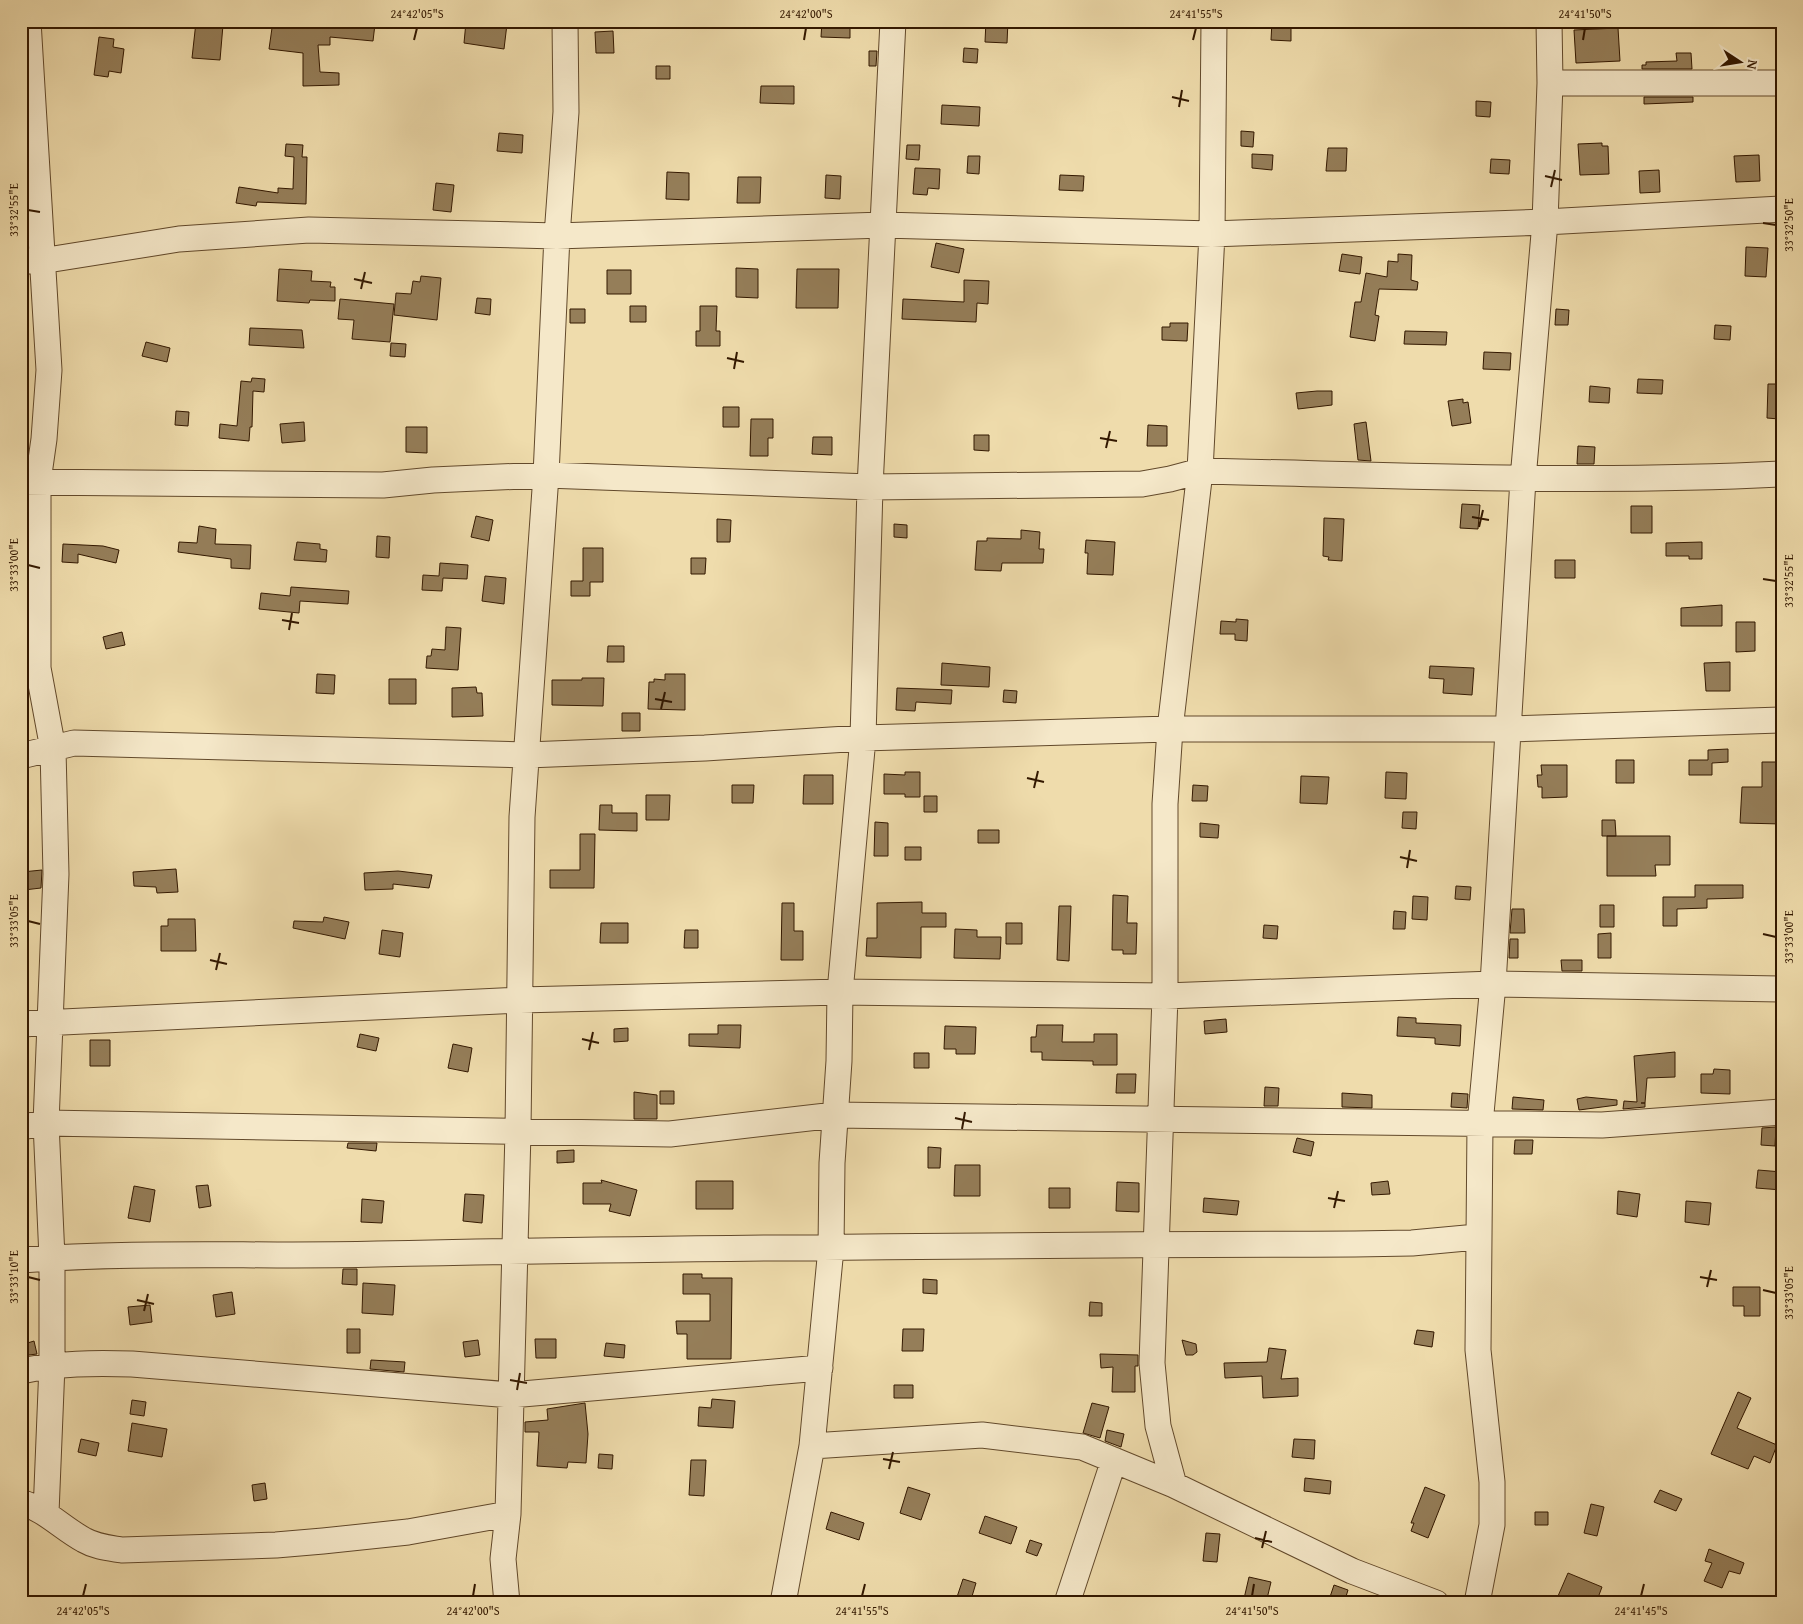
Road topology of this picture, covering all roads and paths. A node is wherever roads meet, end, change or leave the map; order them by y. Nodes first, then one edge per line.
1 (28, 21) edge
2 (564, 21) edge
3 (892, 21) edge
4 (1214, 21) edge
5 (1549, 21) edge
6 (1550, 83) junction
7 (1782, 83) edge
8 (1782, 209) edge
9 (1545, 222) junction
10 (883, 225) junction
11 (1212, 234) junction
12 (557, 236) junction
13 (31, 261) edge
14 (1200, 471) junction
15 (1782, 474) edge
16 (546, 475) junction
17 (1523, 479) junction
18 (30, 481) edge
19 (870, 486) junction
20 (1782, 720) edge
21 (1170, 729) junction
22 (1509, 729) junction
23 (863, 738) junction
24 (53, 749) junction
25 (526, 755) junction
26 (21, 756) edge
27 (1493, 984) junction
28 (1782, 989) edge
29 (840, 992) junction
30 (1165, 996) junction
31 (520, 1000) junction
32 (21, 1024) edge
33 (50, 1025) junction
34 (1782, 1112) edge
35 (835, 1115) junction
36 (1160, 1118) junction
37 (46, 1123) junction
38 (1480, 1124) junction
39 (21, 1127) edge
40 (518, 1132) junction
41 (1477, 1237) junction
42 (1156, 1245) junction
43 (831, 1248) junction
44 (514, 1251) junction
45 (52, 1258) junction
46 (21, 1260) edge
47 (52, 1365) junction
48 (820, 1368) junction
49 (21, 1371) edge
50 (511, 1395) junction
51 (812, 1446) junction
52 (1114, 1460) junction
53 (1174, 1485) junction
54 (21, 1502) edge
55 (46, 1513) junction
56 (508, 1514) junction
57 (507, 1603) edge
58 (783, 1603) edge
59 (1067, 1603) edge
60 (1436, 1603) edge
61 (1477, 1603) edge

1 - 13 street
2 - 12 street
3 - 10 street
4 - 11 street
5 - 6 street
6 - 7 street
6 - 9 street
8 - 9 street
9 - 11 street
9 - 17 street
10 - 11 street
10 - 12 street
10 - 19 street
11 - 14 street
12 - 13 street
12 - 16 street
13 - 18 street
14 - 17 street
14 - 19 street
14 - 21 street
15 - 17 street
16 - 18 street
16 - 19 street
16 - 25 street
17 - 22 street
18 - 24 street
19 - 23 street
20 - 22 street
21 - 22 street
21 - 23 street
21 - 30 street
22 - 27 street
23 - 25 street
23 - 29 street
24 - 25 street
24 - 26 street
24 - 33 street
25 - 31 street
27 - 28 street
27 - 30 street
27 - 38 street
29 - 30 street
29 - 31 street
29 - 35 street
30 - 36 street
31 - 33 street
31 - 40 street
32 - 33 street
33 - 37 street
34 - 38 street
35 - 36 street
35 - 40 street
35 - 43 street
36 - 38 street
36 - 42 street
37 - 39 street
37 - 40 street
37 - 45 street
38 - 41 street
40 - 44 street
41 - 42 street
41 - 61 street
42 - 43 street
42 - 53 street
43 - 44 street
43 - 48 street
44 - 45 street
44 - 50 street
45 - 46 street
45 - 47 street
47 - 49 street
47 - 50 street
47 - 55 street
48 - 50 street
48 - 51 street
50 - 56 street
51 - 52 street
51 - 58 street
52 - 53 street
52 - 59 street
53 - 60 street
54 - 55 street
55 - 56 street
56 - 57 street

